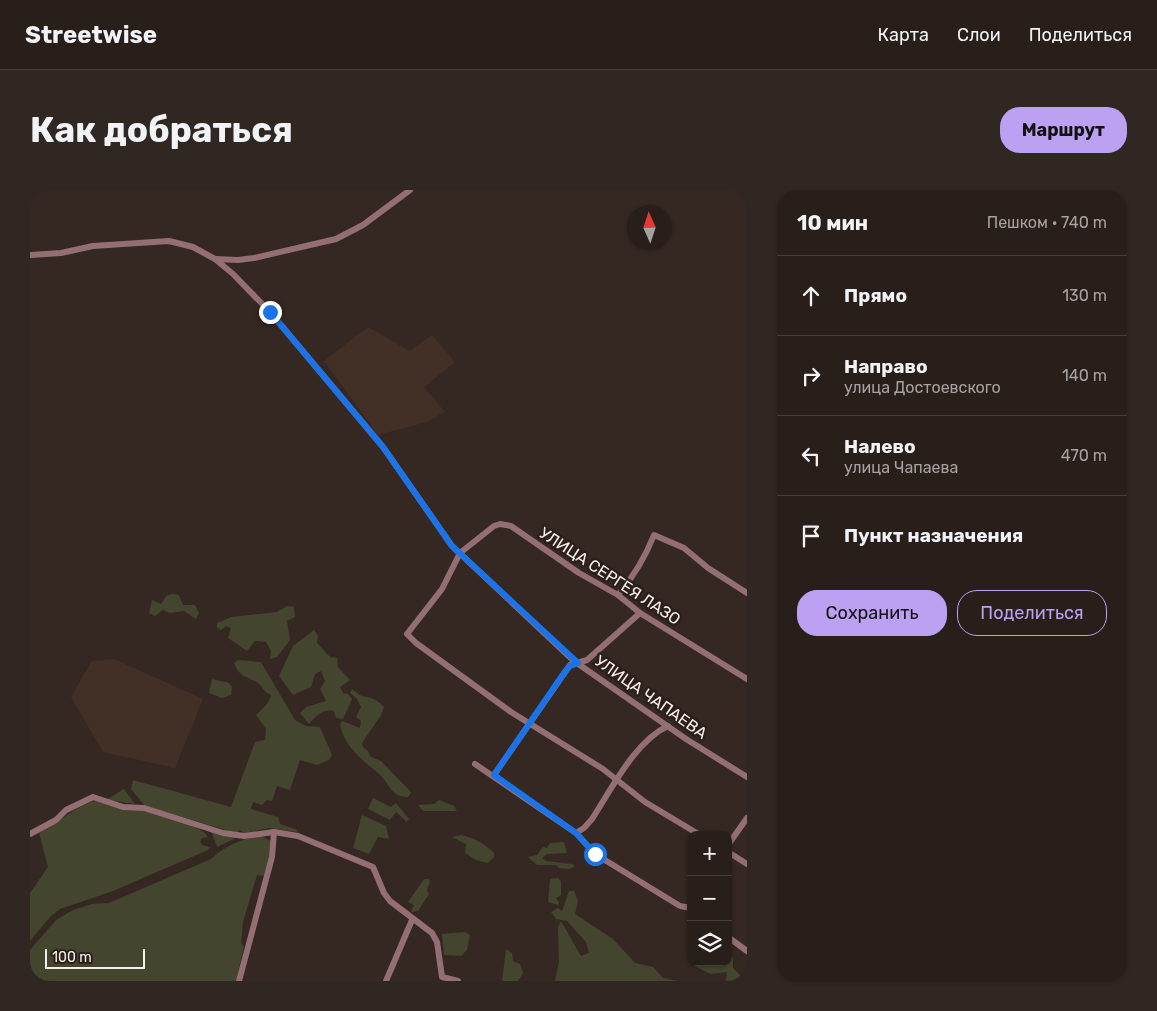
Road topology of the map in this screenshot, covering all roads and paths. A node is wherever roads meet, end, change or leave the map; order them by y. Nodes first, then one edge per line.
1 (410, 190) edge
2 (30, 255) edge
3 (215, 259) junction
4 (460, 553) junction
5 (747, 593) edge
6 (618, 595) junction
7 (640, 613) junction
8 (578, 663) junction
9 (747, 679) edge
10 (530, 723) junction
11 (668, 726) junction
12 (475, 764) dead end
13 (494, 775) junction
14 (747, 777) edge
15 (617, 782) junction
16 (747, 818) edge
17 (694, 831) edge
18 (274, 832) junction
19 (576, 833) junction
20 (30, 834) edge
21 (732, 839) edge
22 (732, 855) edge
23 (747, 864) edge
24 (687, 907) edge
25 (412, 920) junction
26 (732, 940) edge
27 (747, 950) edge
28 (442, 979) edge
29 (239, 981) edge
30 (386, 981) edge
31 (458, 981) edge

1 - 3 street
2 - 3 street, УЛИЦА ЧАПАЕВА
3 - 4 street, УЛИЦА ЧАПАЕВА
4 - 6 street, УЛИЦА СЕРГЕЯ ЛАЗО
4 - 8 street, УЛИЦА ЧАПАЕВА
4 - 10 street
5 - 6 street
6 - 7 street, УЛИЦА СЕРГЕЯ ЛАЗО
7 - 8 street
7 - 9 street, УЛИЦА СЕРГЕЯ ЛАЗО
8 - 10 street
8 - 11 street, УЛИЦА ЧАПАЕВА
10 - 13 street
10 - 15 street
11 - 14 street, УЛИЦА ЧАПАЕВА
11 - 15 street
12 - 13 street
13 - 19 street
15 - 17 street
15 - 19 street
16 - 21 street
18 - 20 street
18 - 25 street
18 - 29 street
19 - 24 street
22 - 23 street
25 - 28 street
25 - 30 street
26 - 27 street
28 - 31 street

